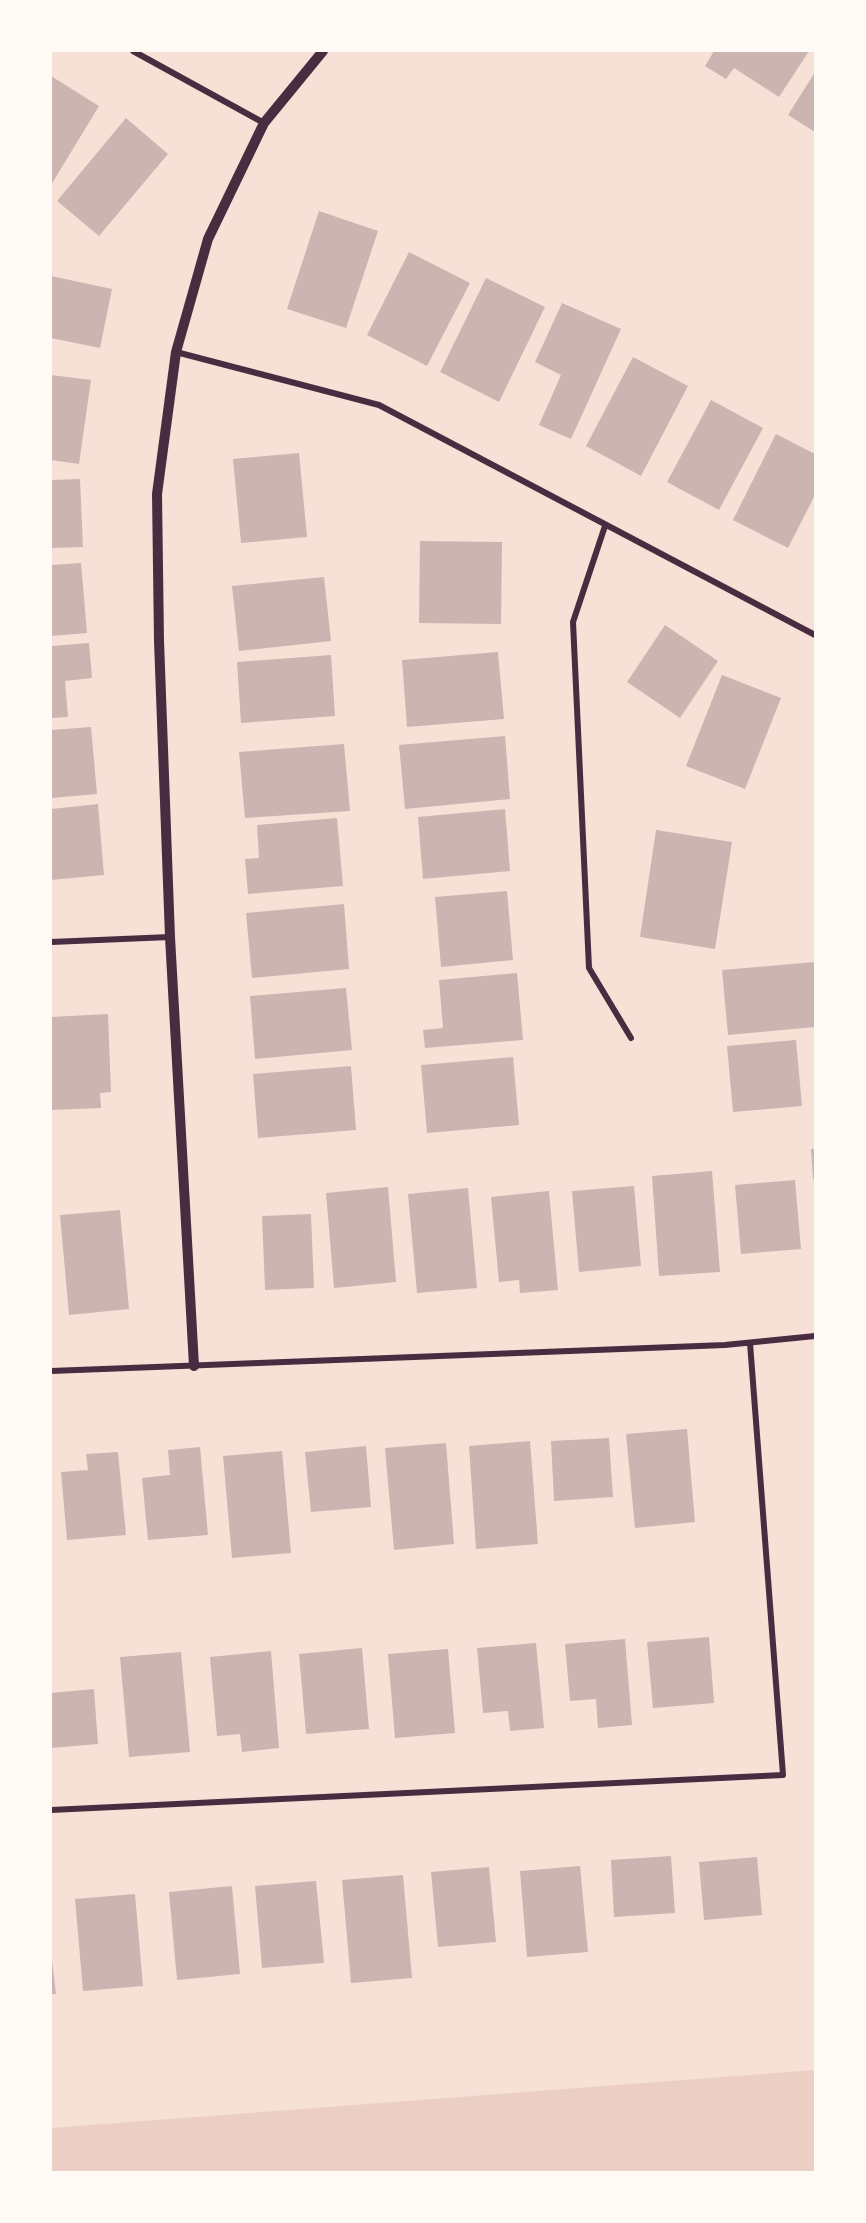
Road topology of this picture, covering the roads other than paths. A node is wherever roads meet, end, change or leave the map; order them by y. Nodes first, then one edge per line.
1 (133, 51) edge
2 (323, 51) edge
3 (264, 123) junction
4 (176, 352) junction
5 (605, 526) junction
6 (815, 635) edge
7 (170, 937) junction
8 (51, 942) edge
9 (631, 1038) dead end
10 (815, 1336) edge
11 (750, 1342) junction
12 (194, 1366) junction
13 (51, 1371) edge
14 (51, 1810) edge

1 - 3 street
2 - 3 street
3 - 4 street
4 - 5 street
4 - 7 street
5 - 6 street
5 - 9 street
7 - 8 street
7 - 12 street
10 - 11 street
11 - 12 street
11 - 14 street
12 - 13 street

